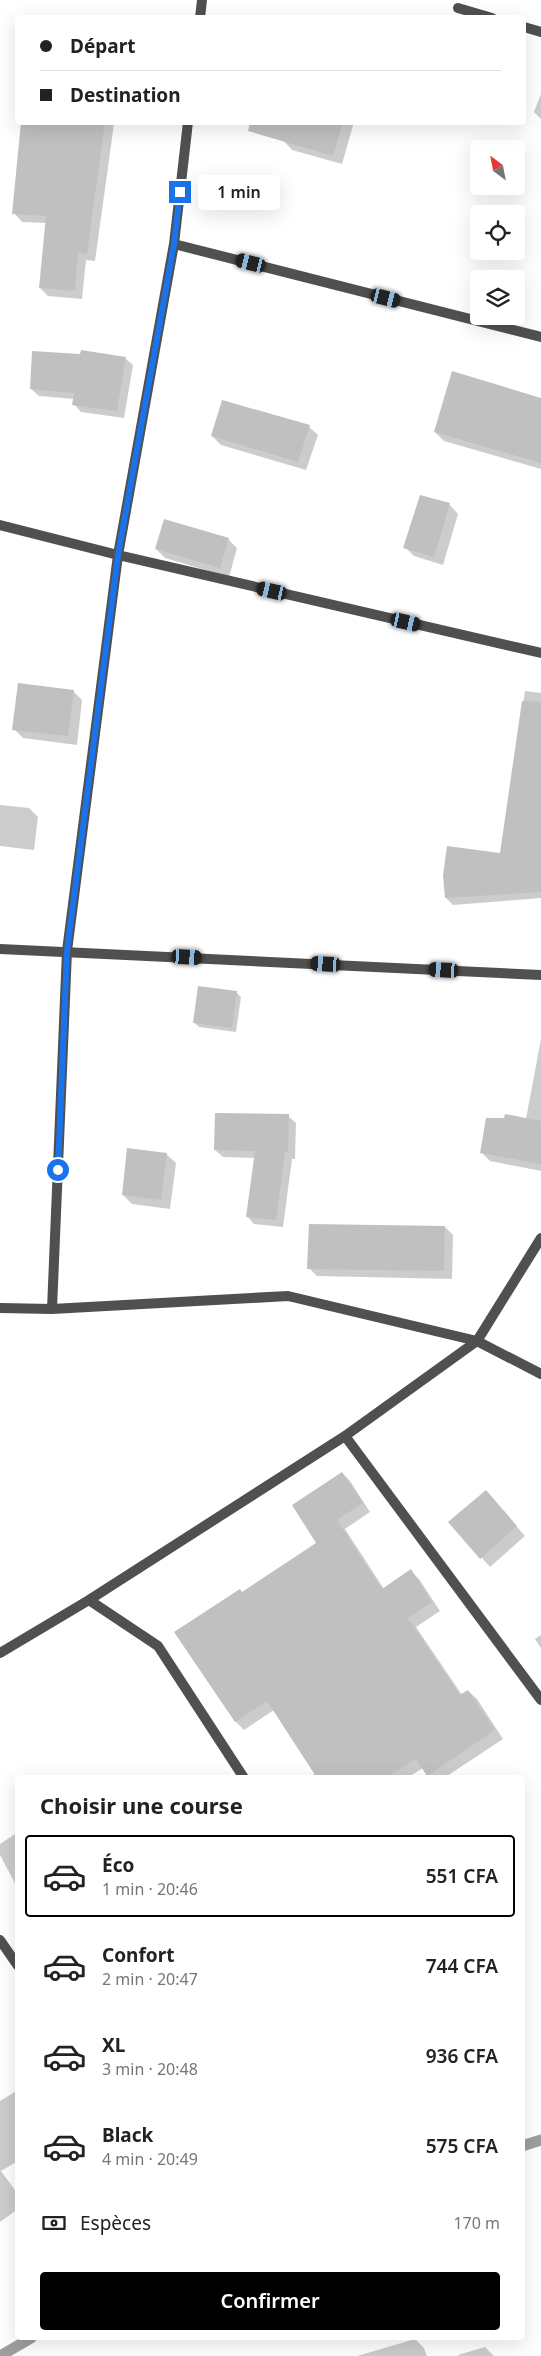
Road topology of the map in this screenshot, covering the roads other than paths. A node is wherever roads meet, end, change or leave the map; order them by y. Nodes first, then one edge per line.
1 (202, 0) edge
2 (458, 8) dead end
3 (200, 15) edge
4 (482, 15) edge
5 (526, 28) edge
6 (541, 32) edge
7 (188, 125) edge
8 (174, 244) junction
9 (541, 337) edge
10 (0, 525) edge
11 (118, 555) junction
12 (541, 653) edge
13 (0, 949) edge
14 (67, 951) junction
15 (541, 975) edge
16 (541, 1238) edge
17 (0, 1308) edge
18 (52, 1309) junction
19 (477, 1341) junction
20 (541, 1374) edge
21 (344, 1436) junction
22 (89, 1600) junction
23 (0, 1653) edge
24 (541, 1700) edge
25 (242, 1775) edge
26 (0, 1940) edge
27 (15, 1962) edge

1 - 3 street
2 - 4 street
5 - 6 street
7 - 8 street
8 - 9 street
8 - 11 street
10 - 11 street
11 - 12 street
11 - 14 street
13 - 14 street
14 - 15 street
14 - 18 street
16 - 19 street
17 - 18 street
18 - 19 street
19 - 20 street
19 - 21 street
21 - 22 street
21 - 24 street
22 - 23 street
22 - 25 street
26 - 27 street

